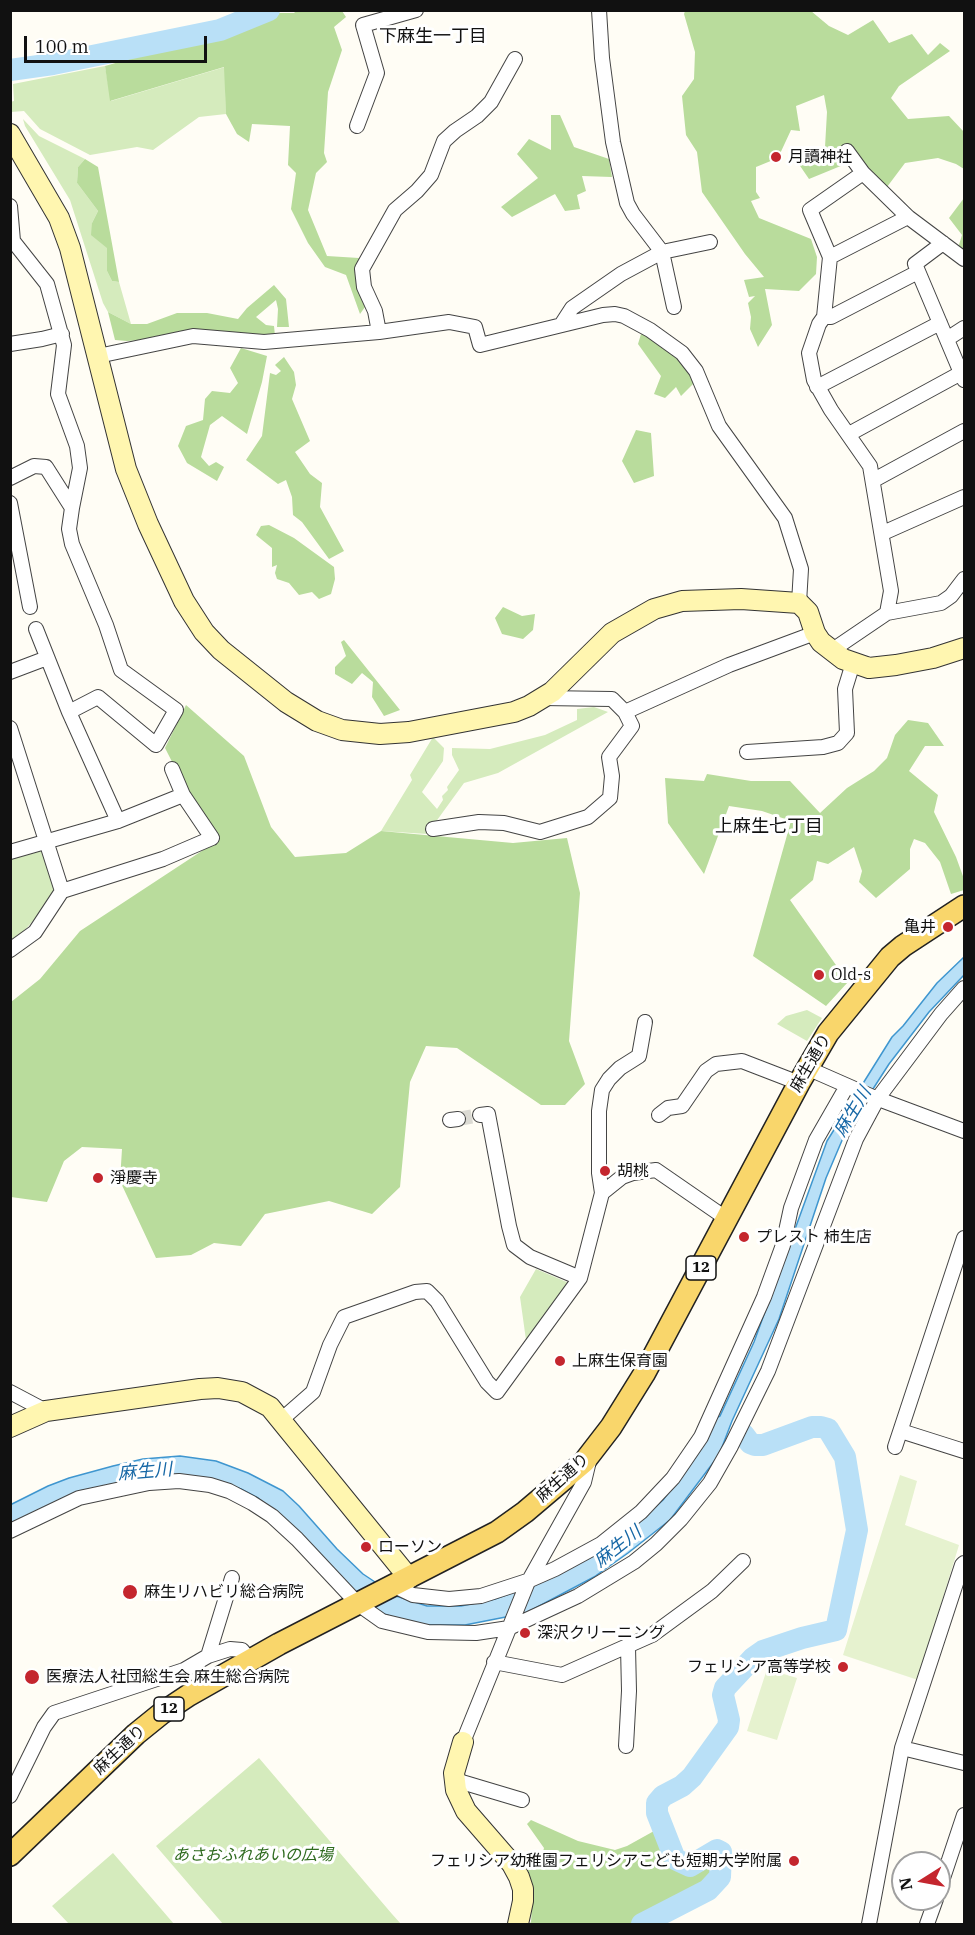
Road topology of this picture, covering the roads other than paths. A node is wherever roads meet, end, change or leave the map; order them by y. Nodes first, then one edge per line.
1 (416, 10) edge
2 (599, 10) edge
3 (515, 59) dead end
4 (357, 126) dead end
5 (10, 134) edge
6 (847, 151) dead end
7 (863, 173) junction
8 (10, 206) edge
9 (908, 217) junction
10 (710, 242) dead end
11 (943, 243) junction
12 (662, 252) junction
13 (830, 256) junction
14 (964, 259) edge
15 (918, 272) junction
16 (674, 307) dead end
17 (824, 317) junction
18 (940, 323) junction
19 (561, 325) junction
20 (964, 328) edge
21 (379, 332) junction
22 (62, 334) junction
23 (947, 339) junction
24 (10, 344) edge
25 (98, 357) junction
26 (963, 377) edge
27 (817, 387) junction
28 (964, 431) edge
29 (849, 434) junction
30 (10, 478) edge
31 (874, 480) junction
32 (964, 497) edge
33 (10, 503) edge
34 (72, 508) junction
35 (883, 533) junction
36 (964, 579) edge
37 (799, 603) junction
38 (30, 607) dead end
39 (887, 613) junction
40 (36, 630) dead end
41 (815, 633) junction
42 (964, 648) edge
43 (831, 651) junction
44 (47, 658) junction
45 (853, 663) junction
46 (10, 672) edge
47 (542, 698) junction
48 (69, 712) junction
49 (625, 712) junction
50 (10, 728) edge
51 (747, 752) dead end
52 (172, 769) dead end
53 (183, 795) junction
54 (118, 820) junction
55 (433, 829) dead end
56 (47, 842) junction
57 (10, 852) edge
58 (62, 891) junction
59 (964, 906) edge
60 (10, 950) edge
61 (964, 988) edge
62 (645, 1022) dead end
63 (803, 1075) junction
64 (850, 1087) junction
65 (875, 1098) junction
66 (480, 1115) dead end
67 (659, 1115) dead end
68 (964, 1131) edge
69 (602, 1193) junction
70 (727, 1219) junction
71 (964, 1238) edge
72 (580, 1278) junction
73 (10, 1392) edge
74 (46, 1411) junction
75 (281, 1420) junction
76 (10, 1427) edge
77 (901, 1431) junction
78 (895, 1447) dead end
79 (964, 1451) edge
80 (590, 1455) junction
81 (10, 1531) edge
82 (743, 1561) dead end
83 (964, 1563) edge
84 (232, 1578) dead end
85 (401, 1581) junction
86 (529, 1582) junction
87 (358, 1604) junction
88 (511, 1623) junction
89 (628, 1647) junction
90 (208, 1656) junction
91 (250, 1660) junction
92 (494, 1662) junction
93 (463, 1742) joint
94 (627, 1746) dead end
95 (903, 1748) junction
96 (964, 1763) edge
97 (455, 1780) junction
98 (10, 1796) edge
99 (522, 1800) dead end
100 (964, 1815) edge
101 (951, 1854) edge
102 (10, 1855) edge
103 (518, 1924) edge
104 (869, 1924) edge

1 - 4 street
2 - 12 street
3 - 21 street
5 - 25 street
6 - 7 street
7 - 9 street
7 - 13 street
8 - 22 street
9 - 11 street
9 - 13 street
10 - 12 street
11 - 14 street
11 - 15 street
12 - 16 street
12 - 19 street
13 - 17 street
15 - 17 street
15 - 18 street
17 - 27 street
18 - 23 street
18 - 27 street
19 - 21 street
19 - 37 street
20 - 23 street
21 - 25 street
22 - 24 street
22 - 34 street
23 - 26 street
25 - 47 street
26 - 29 street
27 - 29 street
28 - 31 street
29 - 31 street
30 - 34 street
31 - 35 street
32 - 35 street
33 - 38 street
34 - 48 street
35 - 39 street
36 - 39 street
37 - 41 street
37 - 47 street
39 - 43 street
40 - 44 street
41 - 43 street
41 - 49 street
42 - 45 street
43 - 45 street
44 - 46 street
44 - 48 street
45 - 51 street
47 - 49 street
48 - 54 street
49 - 55 street
50 - 56 street
52 - 53 street
53 - 54 street
53 - 58 street
54 - 56 street
56 - 57 street
56 - 58 street
58 - 60 street
59 - 63 main road, 麻生通り / 12
61 - 65 street
62 - 69 street
63 - 64 street
63 - 67 street
63 - 70 main road, 麻生通り / 12
64 - 65 street
64 - 86 street
65 - 68 street
65 - 88 street
66 - 72 street
69 - 70 street
69 - 72 street
70 - 80 main road, 麻生通り / 12
71 - 77 street
72 - 75 street
73 - 74 street
74 - 75 street
74 - 76 street
75 - 85 street
77 - 78 street
77 - 79 street
80 - 85 main road, 麻生通り / 12
80 - 86 street
81 - 87 street
82 - 89 street
83 - 95 street
84 - 90 street
85 - 86 street
85 - 87 main road, 麻生通り / 12
86 - 88 street
87 - 88 street
87 - 91 main road, 麻生通り / 12
88 - 92 street
89 - 92 street
89 - 94 street
90 - 91 street
90 - 98 street
91 - 102 main road, 麻生通り / 12
92 - 93 street
93 - 97 street
95 - 96 street
95 - 104 street
97 - 99 street
97 - 103 street
100 - 101 street

